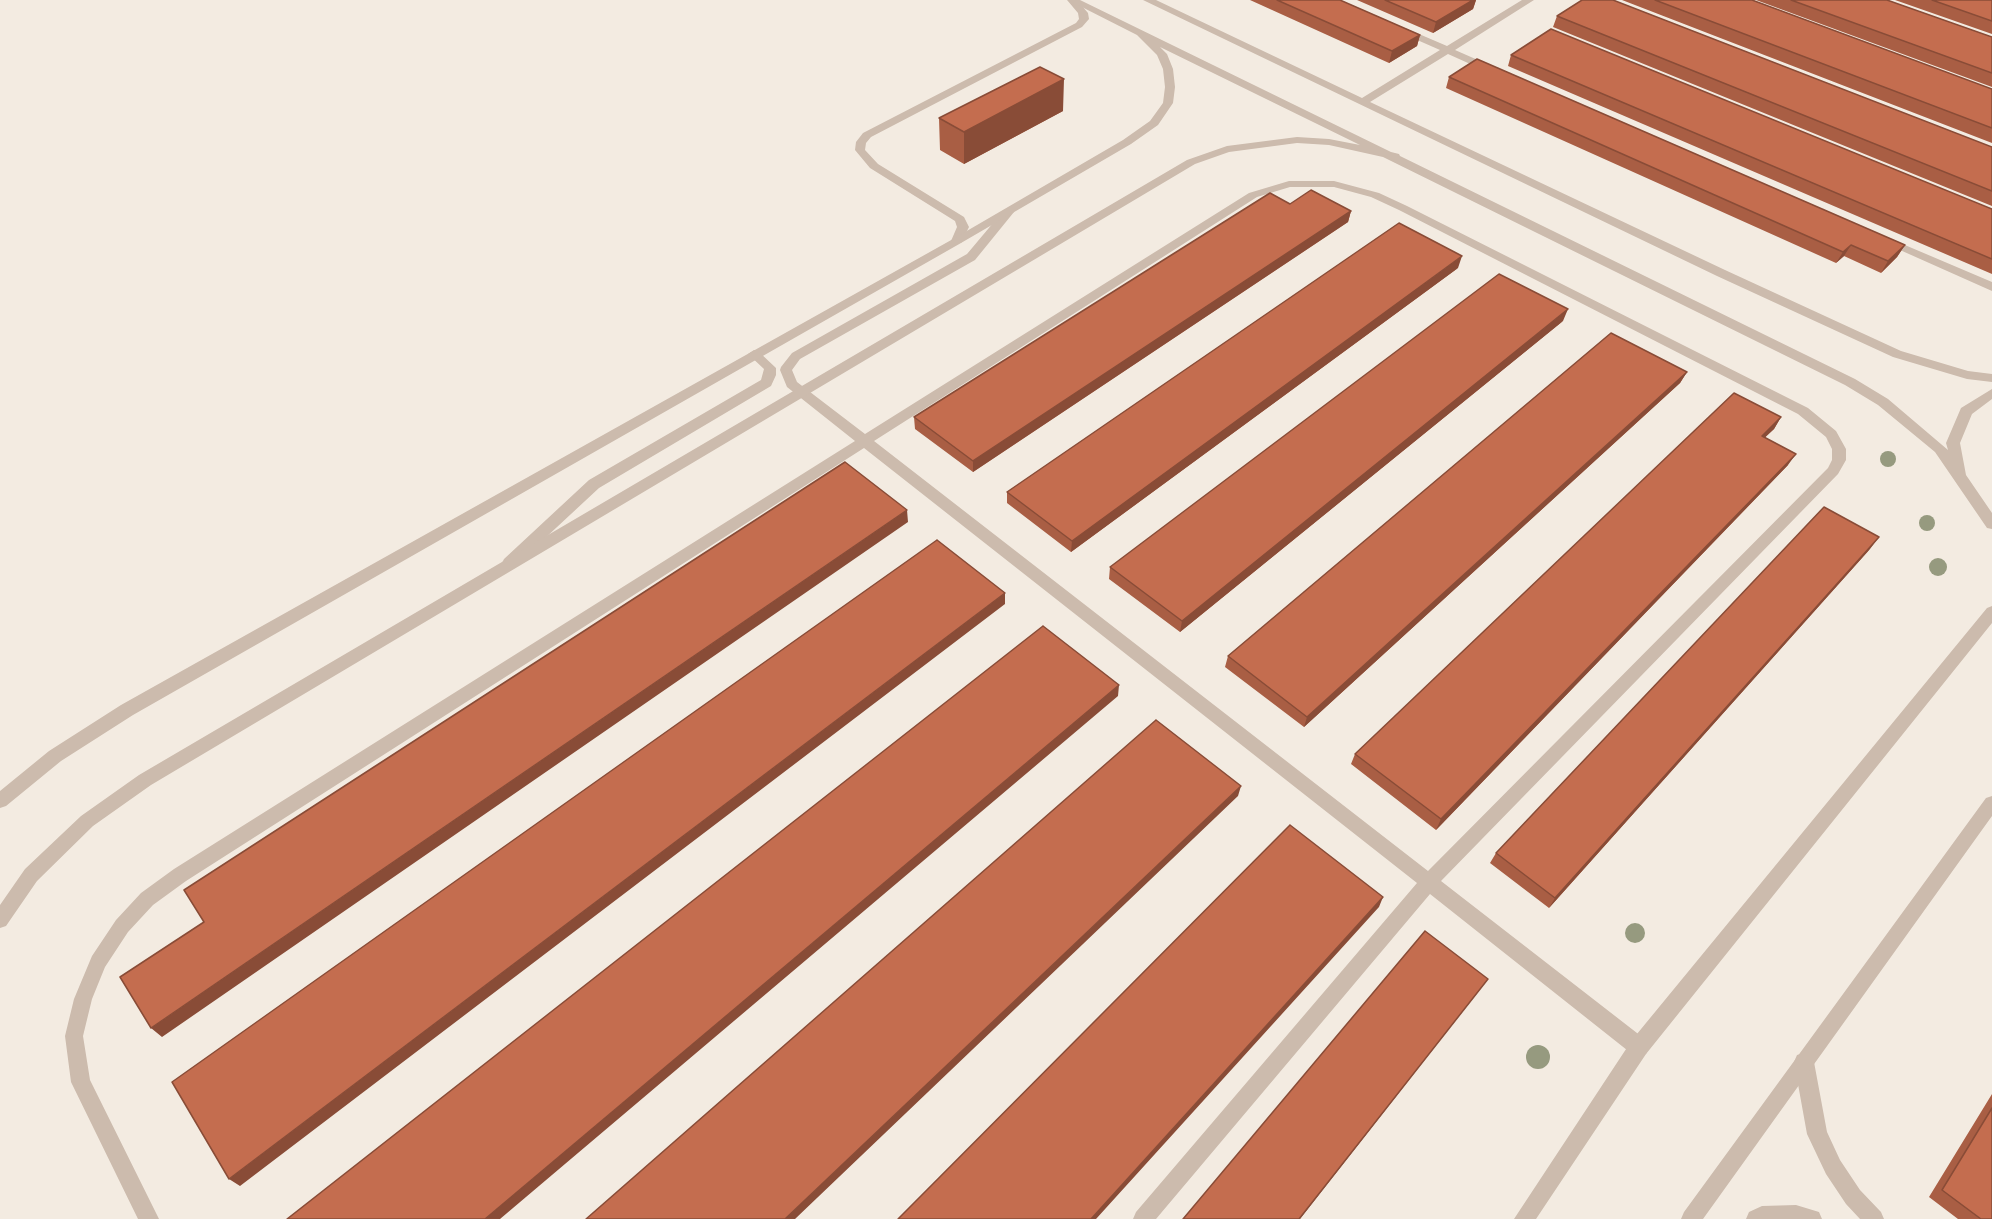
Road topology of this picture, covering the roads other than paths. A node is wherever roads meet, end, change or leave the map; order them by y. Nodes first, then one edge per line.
1 (1072, 0) edge
2 (1149, 0) edge
3 (1529, 0) edge
4 (1396, 27) edge
5 (1139, 32) junction
6 (1448, 50) junction
7 (1502, 74) edge
8 (1364, 101) junction
9 (1395, 156) junction
10 (1008, 212) junction
11 (1872, 235) edge
12 (957, 241) junction
13 (1992, 286) edge
14 (754, 354) junction
15 (1992, 378) edge
16 (802, 392) junction
17 (1992, 393) edge
18 (865, 441) junction
19 (1962, 482) junction
20 (1992, 524) edge
21 (500, 571) junction
22 (1992, 612) edge
23 (0, 801) edge
24 (1992, 803) edge
25 (1428, 883) junction
26 (0, 920) edge
27 (1639, 1047) junction
28 (1804, 1062) junction
29 (149, 1219) edge
30 (1143, 1219) edge
31 (1524, 1219) edge
32 (1691, 1219) edge
33 (1756, 1219) edge
34 (1812, 1219) edge
35 (1874, 1219) edge

1 - 5 street
1 - 12 street
2 - 8 street
3 - 6 street
4 - 6 street
5 - 9 street
5 - 10 street
6 - 7 street
6 - 8 street
8 - 15 street
9 - 16 street
9 - 19 street
10 - 12 street
10 - 16 street
11 - 13 street
12 - 14 street
14 - 21 street
14 - 23 street
16 - 18 street
16 - 21 street
17 - 19 street
18 - 25 street
18 - 25 street
18 - 29 street
19 - 20 street
21 - 26 street
22 - 27 street
24 - 28 street
25 - 27 street
25 - 30 street
27 - 31 street
28 - 32 street
28 - 35 street
33 - 34 street

